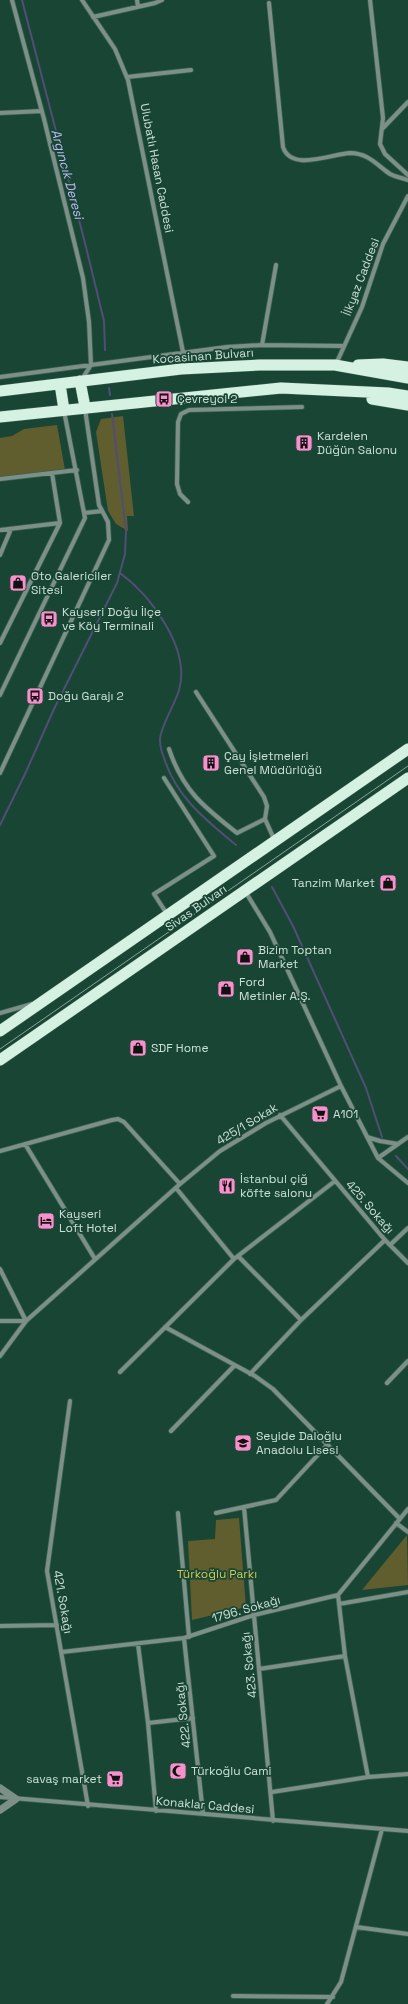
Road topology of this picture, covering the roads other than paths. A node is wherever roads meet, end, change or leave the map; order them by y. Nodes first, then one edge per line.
1 (12, 0) edge
2 (82, 0) edge
3 (137, 0) edge
4 (162, 0) edge
5 (370, 0) edge
6 (269, 3) dead end
7 (138, 7) junction
8 (93, 17) junction
9 (191, 70) dead end
10 (128, 77) junction
11 (408, 102) edge
12 (42, 111) junction
13 (0, 113) edge
14 (382, 129) junction
15 (408, 175) edge
16 (408, 180) edge
17 (408, 196) edge
18 (276, 265) dead end
19 (262, 345) junction
20 (344, 346) junction
21 (183, 352) junction
22 (91, 364) junction
23 (335, 365) junction
24 (408, 367) edge
25 (0, 377) edge
26 (408, 378) edge
27 (80, 381) junction
28 (60, 384) junction
29 (280, 388) junction
30 (0, 391) edge
31 (194, 396) junction
32 (408, 396) edge
33 (408, 405) edge
34 (85, 407) junction
35 (302, 407) dead end
36 (64, 410) junction
37 (200, 410) junction
38 (0, 417) edge
39 (77, 470) junction
40 (52, 473) junction
41 (0, 479) edge
42 (188, 502) dead end
43 (102, 511) junction
44 (84, 513) junction
45 (60, 523) junction
46 (12, 529) junction
47 (0, 530) edge
48 (0, 555) edge
49 (0, 643) edge
50 (196, 692) dead end
51 (0, 695) edge
52 (169, 749) dead end
53 (408, 749) edge
54 (0, 773) edge
55 (164, 778) dead end
56 (408, 778) edge
57 (265, 819) junction
58 (275, 841) junction
59 (244, 890) junction
60 (167, 915) junction
61 (45, 999) junction
62 (0, 1012) edge
63 (0, 1031) edge
64 (0, 1060) edge
65 (341, 1086) junction
66 (280, 1115) junction
67 (367, 1137) junction
68 (408, 1137) edge
69 (25, 1144) junction
70 (398, 1144) junction
71 (0, 1151) edge
72 (378, 1158) junction
73 (335, 1181) junction
74 (408, 1183) edge
75 (180, 1184) junction
76 (176, 1188) junction
77 (408, 1228) edge
78 (385, 1240) junction
79 (390, 1245) junction
80 (236, 1258) junction
81 (95, 1259) junction
82 (408, 1263) edge
83 (0, 1268) edge
84 (300, 1320) junction
85 (0, 1321) edge
86 (26, 1321) junction
87 (165, 1327) junction
88 (0, 1356) edge
89 (408, 1361) edge
90 (234, 1366) junction
91 (120, 1372) dead end
92 (250, 1374) junction
93 (386, 1383) dead end
94 (70, 1402) dead end
95 (171, 1431) dead end
96 (328, 1444) junction
97 (244, 1507) junction
98 (408, 1510) edge
99 (178, 1513) dead end
100 (216, 1513) dead end
101 (400, 1518) junction
102 (396, 1523) junction
103 (408, 1532) edge
104 (408, 1592) edge
105 (338, 1595) junction
106 (339, 1604) junction
107 (254, 1615) junction
108 (0, 1626) edge
109 (57, 1626) junction
110 (186, 1638) junction
111 (138, 1644) junction
112 (62, 1652) junction
113 (345, 1656) junction
114 (259, 1669) junction
115 (193, 1718) junction
116 (148, 1724) junction
117 (408, 1774) edge
118 (368, 1777) junction
119 (0, 1788) edge
120 (272, 1792) junction
121 (0, 1797) edge
122 (16, 1799) junction
123 (88, 1806) junction
124 (0, 1810) edge
125 (156, 1811) junction
126 (203, 1814) junction
127 (273, 1821) junction
128 (382, 1829) junction
129 (408, 1830) edge
130 (356, 1927) junction
131 (408, 1934) edge
132 (233, 1996) dead end
133 (333, 1996) junction
134 (327, 2004) edge

1 - 12 street
2 - 8 street, Ulubatlı Hasan Caddesi
3 - 7 street
4 - 7 street
5 - 14 street
6 - 16 street
7 - 8 street
8 - 10 street, Ulubatlı Hasan Caddesi
9 - 10 street
10 - 21 street, Ulubatlı Hasan Caddesi
11 - 14 street
12 - 13 street
12 - 22 street
14 - 15 street
17 - 20 street, İlkyaz Caddesi
18 - 19 street
19 - 20 street
19 - 21 street
20 - 23 street, İlkyaz Caddesi
21 - 22 street
22 - 25 street
22 - 27 street
23 - 24 highway
23 - 26 highway, Kocasinan Bulvarı
23 - 27 highway, Kocasinan Bulvarı
27 - 28 highway, Kocasinan Bulvarı
27 - 34 highway
28 - 30 highway, Kocasinan Bulvarı
28 - 36 highway
29 - 31 highway
29 - 32 highway
29 - 33 highway
31 - 34 highway
31 - 37 street
34 - 36 highway
34 - 43 street
35 - 37 street
36 - 38 highway
36 - 39 street
37 - 42 street
39 - 40 street
39 - 44 street
40 - 41 street
40 - 45 street
43 - 44 street
43 - 54 street
44 - 51 street
45 - 46 street
45 - 49 street
46 - 47 street
46 - 48 street
50 - 57 street
52 - 57 street
53 - 58 highway, Sivas Bulvarı
55 - 60 street
56 - 59 highway, Sivas Bulvarı
57 - 58 street
58 - 60 highway, Sivas Bulvarı
59 - 64 highway, Sivas Bulvarı
59 - 65 street
60 - 61 highway, Sivas Bulvarı
61 - 62 street
61 - 63 highway, Sivas Bulvarı
65 - 66 street, 425/1 Sokak
65 - 67 street
66 - 73 street, 425. Sokağı
66 - 75 street, 425/1 Sokak
67 - 70 street
67 - 72 street
68 - 70 street
69 - 71 street
69 - 75 street
69 - 81 street
70 - 72 street
72 - 74 street
73 - 78 street, 425. Sokağı
73 - 80 street
75 - 76 street, 425/1 Sokak
76 - 80 street
76 - 81 street, 425/1 Sokak
77 - 79 street
78 - 79 street, 425. Sokağı
78 - 84 street
79 - 82 street, 425. Sokağı
80 - 84 street
80 - 87 street
81 - 86 street, 425/1 Sokak
83 - 86 street
84 - 92 street
85 - 86 street
86 - 88 street, 425/1 Sokak
87 - 90 street
87 - 91 street
89 - 93 street
90 - 92 street
90 - 95 street
92 - 96 street
94 - 109 street, 421. Sokağı
96 - 97 street
96 - 101 street
97 - 100 street
97 - 107 street, 423. Sokağı
98 - 101 street
99 - 110 street, 422. Sokağı
101 - 102 street
102 - 103 street
102 - 105 street
104 - 106 street
105 - 106 street
105 - 107 street, 1796. Sokağı
106 - 113 street
107 - 110 street, 1796. Sokağı
107 - 114 street, 423. Sokağı
108 - 109 street
109 - 112 street, 421. Sokağı
110 - 111 street, 1796. Sokağı
110 - 115 street, 422. Sokağı
111 - 112 street, 1796. Sokağı
111 - 116 street
112 - 123 street, 421. Sokağı
113 - 114 street
113 - 118 street
114 - 120 street, 423. Sokağı
115 - 116 street
115 - 126 street, 422. Sokağı
116 - 125 street
117 - 118 street
118 - 120 street
119 - 122 street
120 - 127 street, 423. Sokağı
121 - 122 street, Konaklar Caddesi
122 - 123 street, Konaklar Caddesi
122 - 124 street
123 - 125 street, Konaklar Caddesi
125 - 126 street, Konaklar Caddesi
126 - 127 street, Konaklar Caddesi
127 - 128 street, Konaklar Caddesi
128 - 129 street, Konaklar Caddesi
128 - 130 street
130 - 131 street
130 - 133 street
132 - 133 street
133 - 134 street

